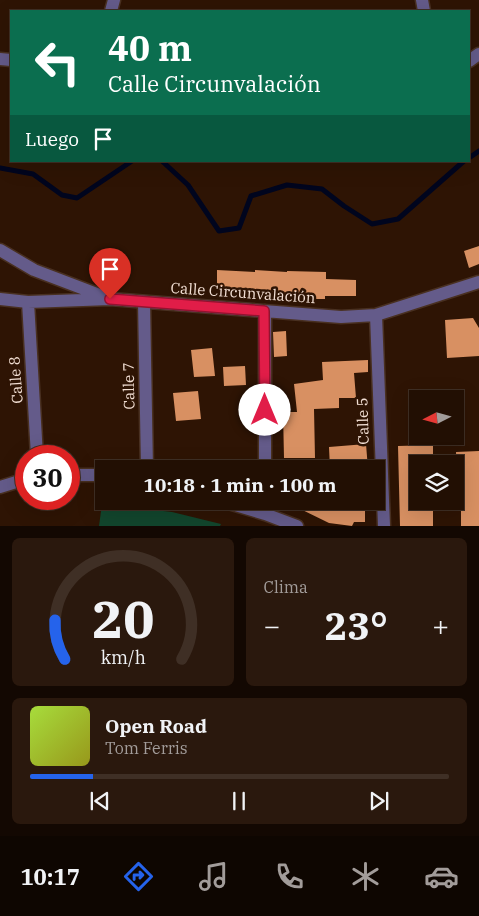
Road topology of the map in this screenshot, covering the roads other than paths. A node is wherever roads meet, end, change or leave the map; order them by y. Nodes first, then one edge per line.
1 (0, 250) edge
2 (479, 282) edge
3 (0, 299) edge
4 (110, 299) junction
5 (28, 302) junction
6 (144, 302) junction
7 (264, 311) junction
8 (376, 315) junction
9 (36, 445) edge
10 (147, 460) edge
11 (265, 460) edge
12 (80, 475) edge
13 (95, 475) edge
14 (15, 482) edge
15 (0, 487) edge
16 (270, 510) edge
17 (297, 526) edge
18 (384, 526) edge

1 - 4 street
2 - 8 street, Calle Circunvalación
3 - 5 street, Calle Circunvalación
4 - 5 street, Calle Circunvalación
4 - 6 street, Calle Circunvalación
5 - 9 street, Calle 8
6 - 7 street, Calle Circunvalación
6 - 10 street, Calle 7
7 - 8 street, Calle Circunvalación
7 - 11 street
8 - 18 street, Calle 5
12 - 13 street
14 - 15 street
16 - 17 street

